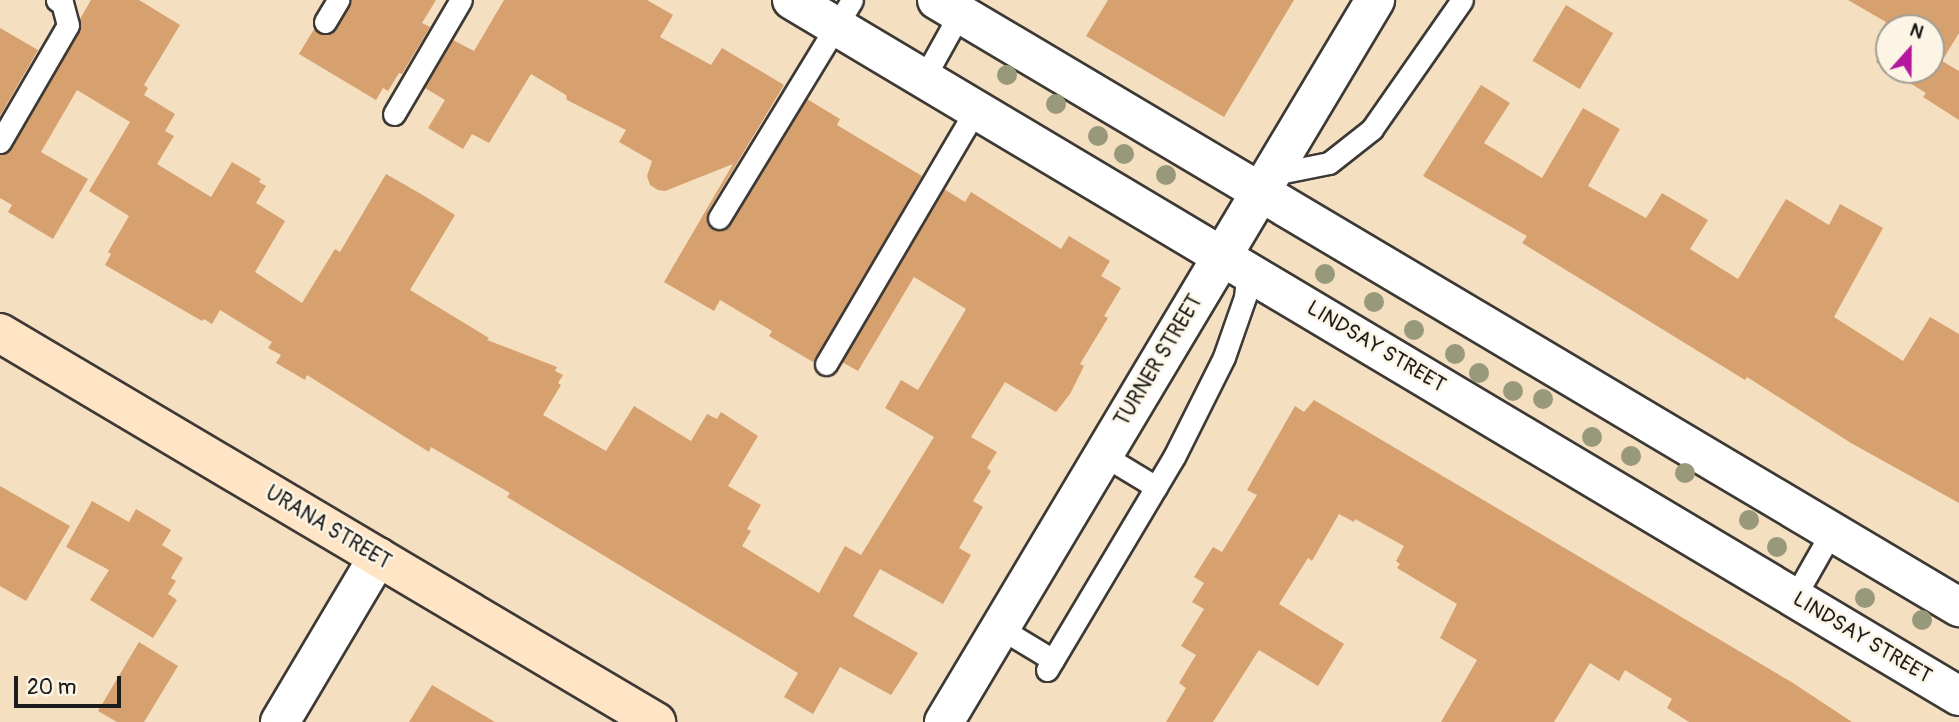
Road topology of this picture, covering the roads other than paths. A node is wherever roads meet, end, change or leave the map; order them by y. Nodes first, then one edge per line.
1 (57, 0) edge
2 (338, 0) edge
3 (461, 0) edge
4 (792, 0) edge
5 (1375, 0) edge
6 (1462, 0) edge
7 (949, 7) edge
8 (845, 13) edge
9 (325, 22) dead end
10 (924, 78) junction
11 (976, 109) junction
12 (394, 114) dead end
13 (0, 142) edge
14 (1264, 184) junction
15 (719, 218) dead end
16 (1235, 262) junction
17 (0, 332) edge
18 (826, 365) dead end
19 (1103, 455) junction
20 (1156, 487) junction
21 (1832, 531) junction
22 (378, 558) junction
23 (1794, 598) junction
24 (1959, 607) edge
25 (1000, 628) junction
26 (1959, 696) edge
27 (280, 722) edge
28 (656, 722) edge
29 (944, 722) edge

1 - 13 lane
2 - 9 lane
3 - 12 lane
4 - 8 street, LINDSAY STREET
5 - 14 street, TURNER STREET
6 - 14 lane
7 - 10 lane
7 - 14 street
8 - 10 street, LINDSAY STREET
8 - 15 lane
10 - 11 street, LINDSAY STREET
11 - 16 street, LINDSAY STREET
11 - 18 lane
14 - 16 street, TURNER STREET
14 - 21 street
16 - 19 street, TURNER STREET
16 - 20 lane
16 - 23 street, LINDSAY STREET
17 - 22 street, URANA STREET
19 - 20 lane
19 - 25 street, TURNER STREET
20 - 25 lane
21 - 23 lane
21 - 24 street
22 - 27 street
22 - 28 street, URANA STREET
23 - 26 street, LINDSAY STREET
25 - 29 street, TURNER STREET

